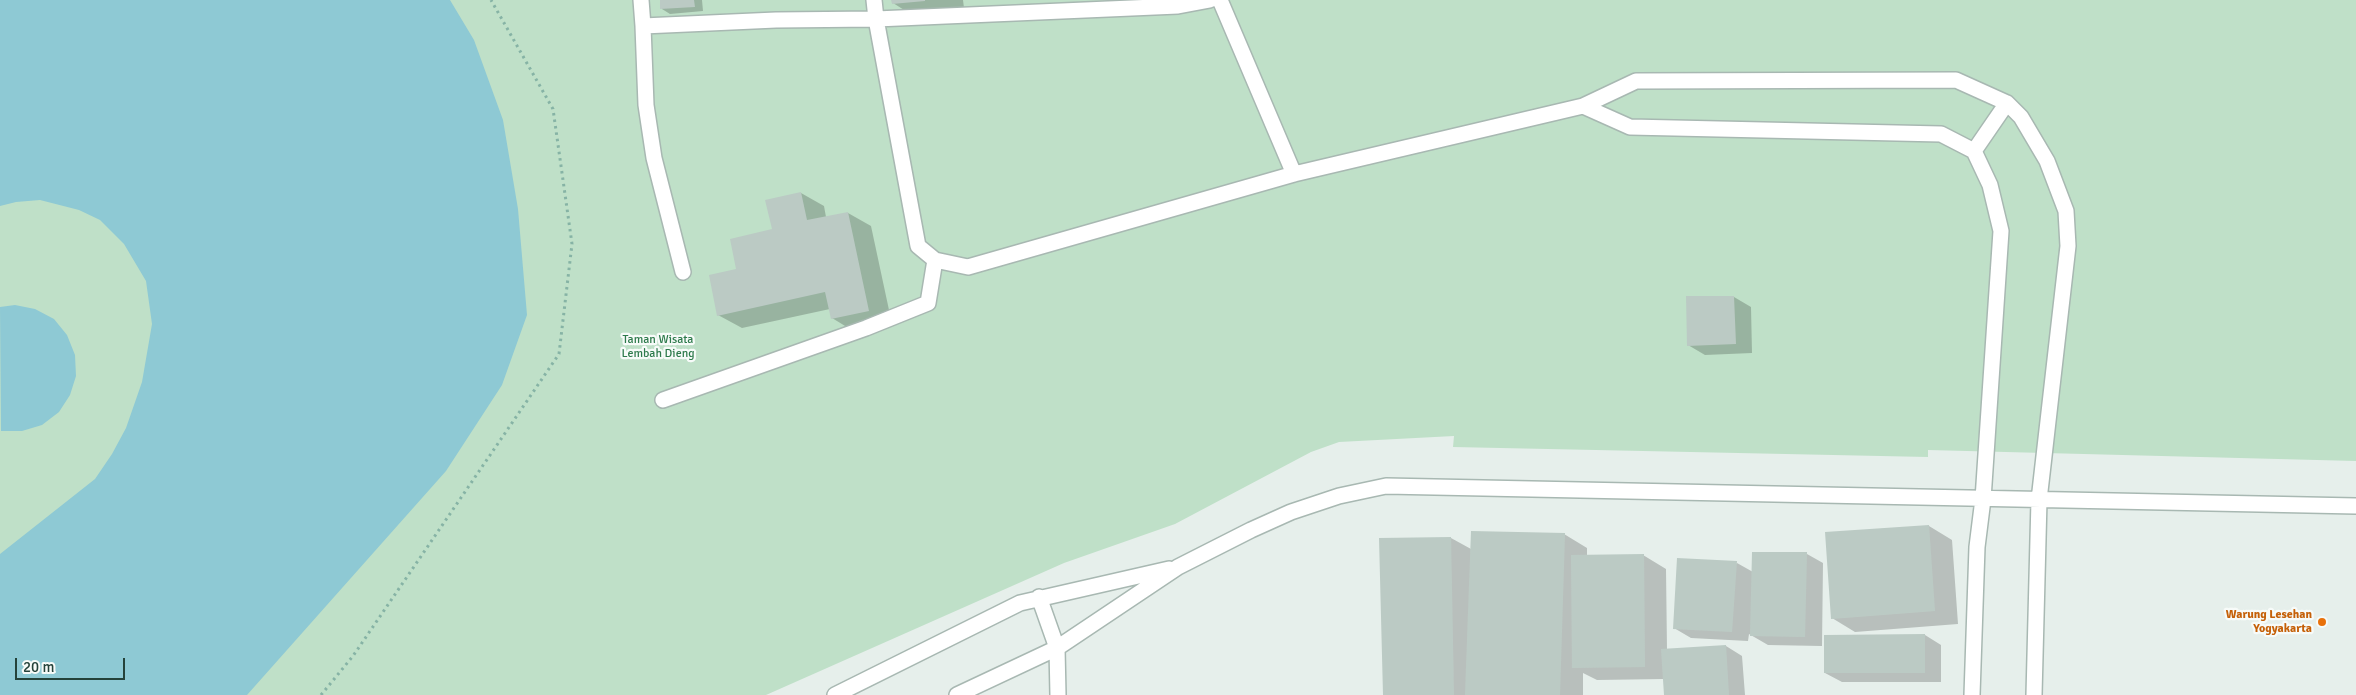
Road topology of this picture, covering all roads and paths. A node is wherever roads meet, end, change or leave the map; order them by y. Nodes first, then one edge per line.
1 (491, 0) edge
2 (641, 0) edge
3 (874, 0) edge
4 (1210, 0) edge
5 (1220, 0) edge
6 (876, 19) junction
7 (643, 26) junction
8 (2007, 103) junction
9 (1583, 106) junction
10 (1974, 151) junction
11 (1294, 174) junction
12 (935, 260) junction
13 (683, 272) dead end
14 (663, 400) dead end
15 (1983, 499) junction
16 (2039, 500) junction
17 (2356, 506) edge
18 (1178, 567) junction
19 (1039, 597) junction
20 (1057, 648) junction
21 (321, 695) edge
22 (835, 695) edge
23 (957, 695) edge
24 (1058, 695) edge
25 (1972, 695) edge
26 (2034, 695) edge

1 - 21 path
2 - 7 street
3 - 6 street
4 - 6 street
5 - 11 street
6 - 7 street
6 - 12 street
7 - 13 street
8 - 9 street
8 - 10 street
8 - 16 street
9 - 10 street
9 - 11 street
10 - 15 street
11 - 12 street
12 - 14 street
15 - 16 street
15 - 18 street
15 - 25 street
16 - 17 street
16 - 26 street
18 - 19 street
18 - 20 street
19 - 20 street
19 - 22 street
20 - 23 street
20 - 24 street

